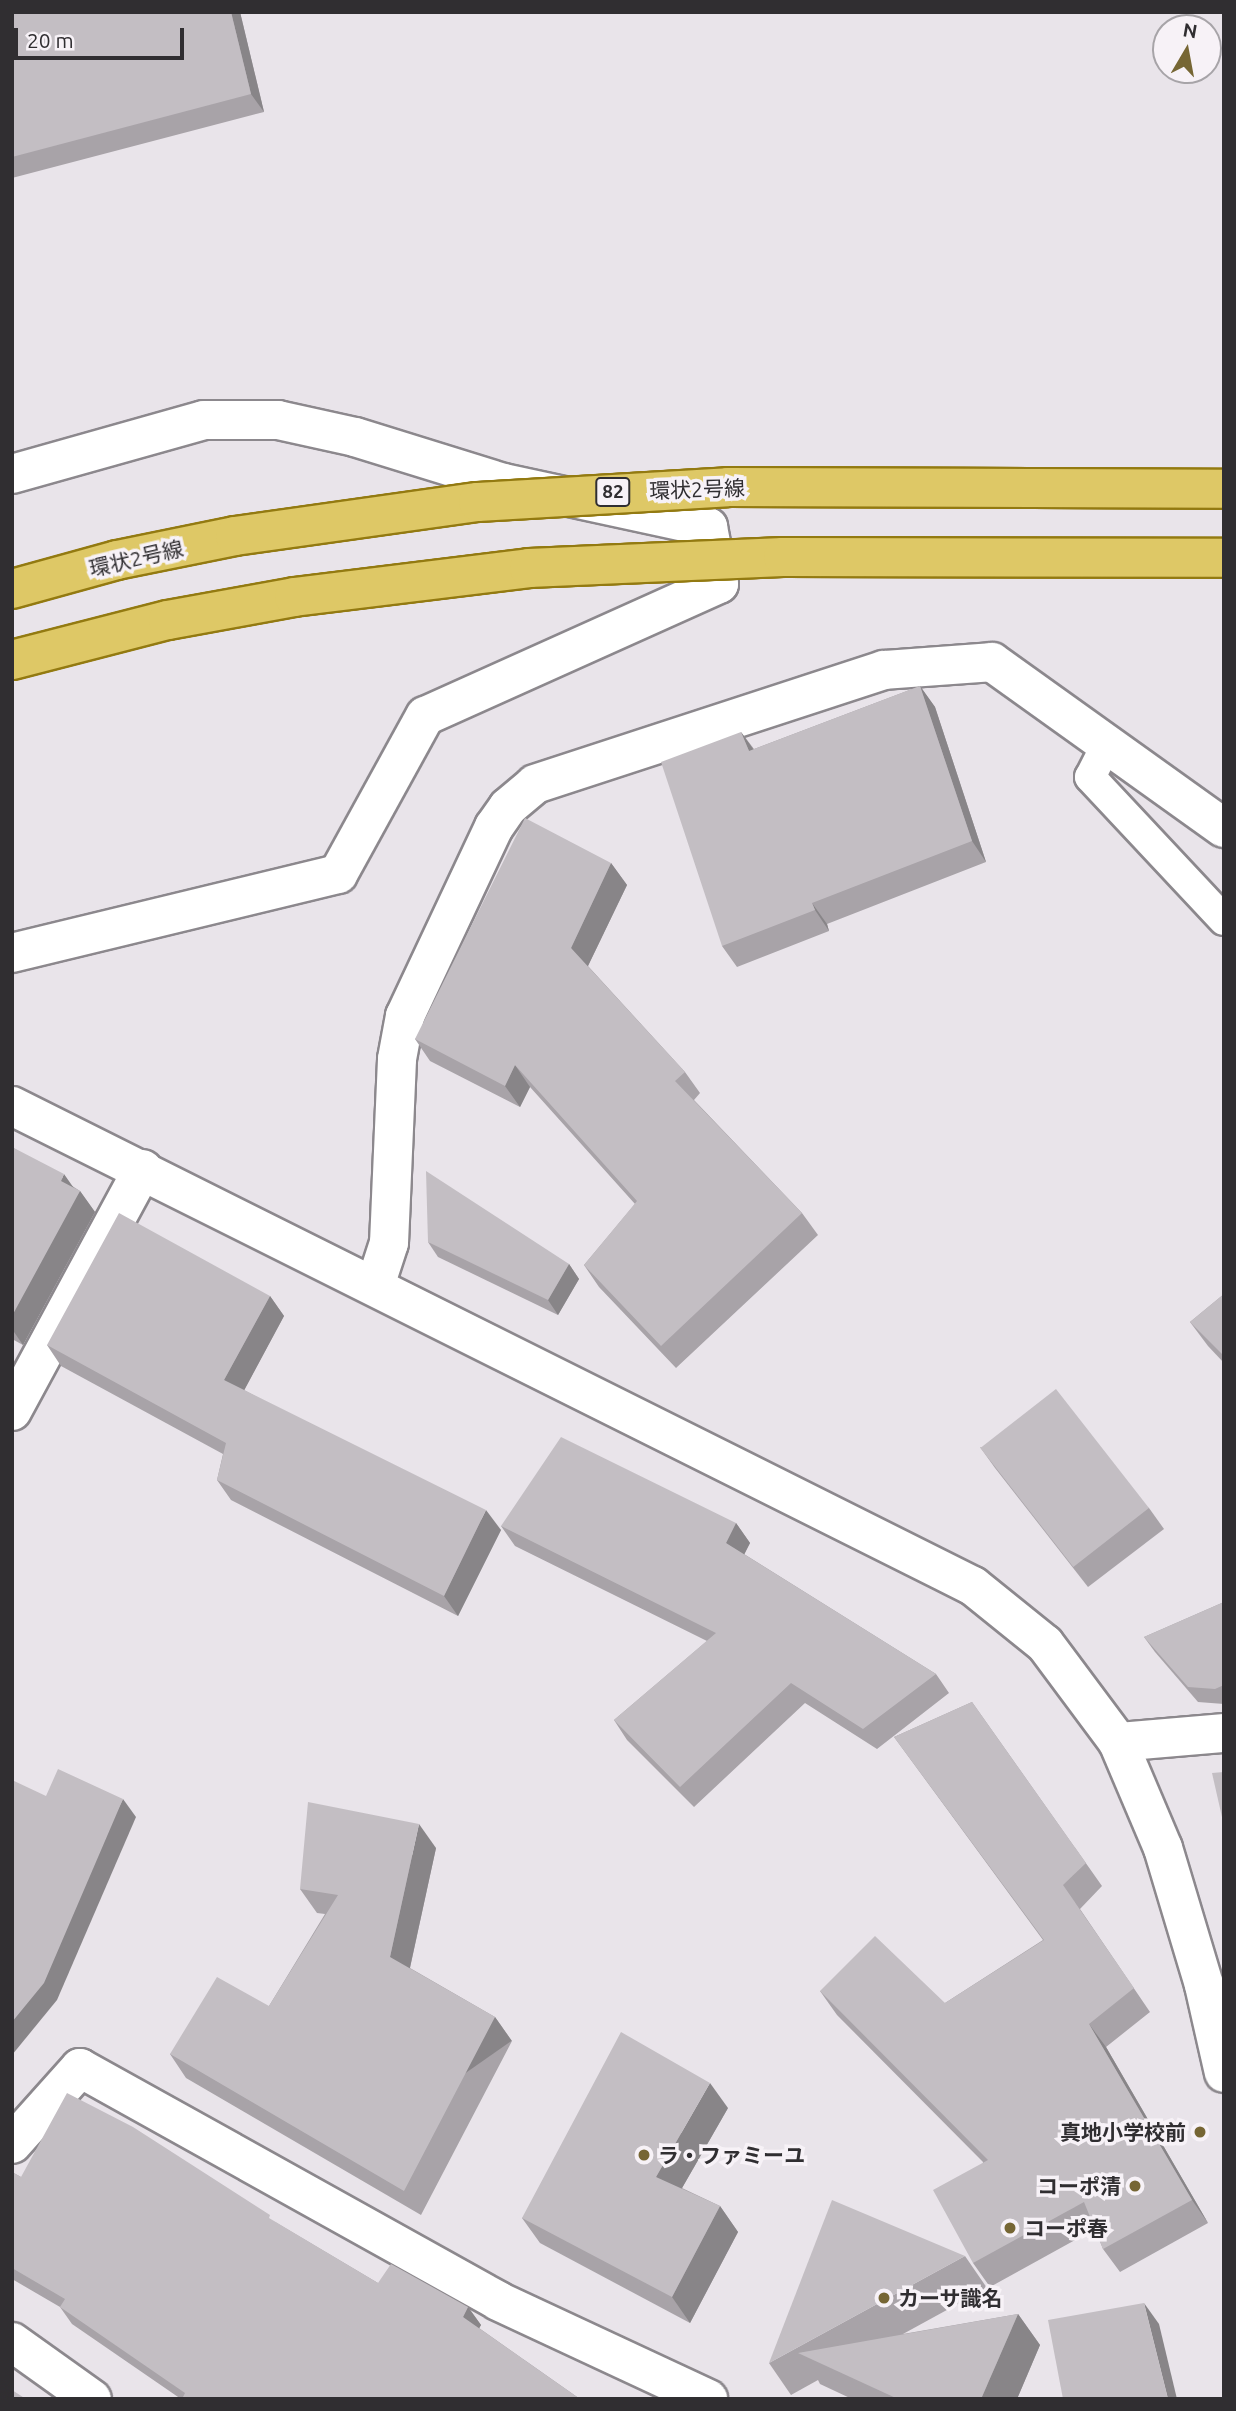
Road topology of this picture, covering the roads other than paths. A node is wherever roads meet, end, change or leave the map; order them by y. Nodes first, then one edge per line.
1 (12, 474) edge
2 (1224, 489) edge
3 (1224, 558) edge
4 (12, 589) edge
5 (12, 660) edge
6 (1107, 744) junction
7 (1224, 828) edge
8 (1224, 920) edge
9 (12, 953) edge
10 (12, 1106) edge
11 (143, 1169) junction
12 (375, 1286) junction
13 (12, 1411) edge
14 (1224, 1733) edge
15 (1118, 1742) junction
16 (1224, 2073) edge
17 (12, 2144) edge
18 (12, 2342) edge
19 (92, 2399) edge
20 (708, 2399) edge

1 - 9 street
2 - 4 main road, 環状2号線 / 82, bridge
3 - 5 main road, bridge
6 - 7 street
6 - 8 lane
6 - 12 street
10 - 11 street
11 - 12 street
11 - 13 street
12 - 15 street
14 - 15 street
15 - 16 street
17 - 20 street
18 - 19 street

